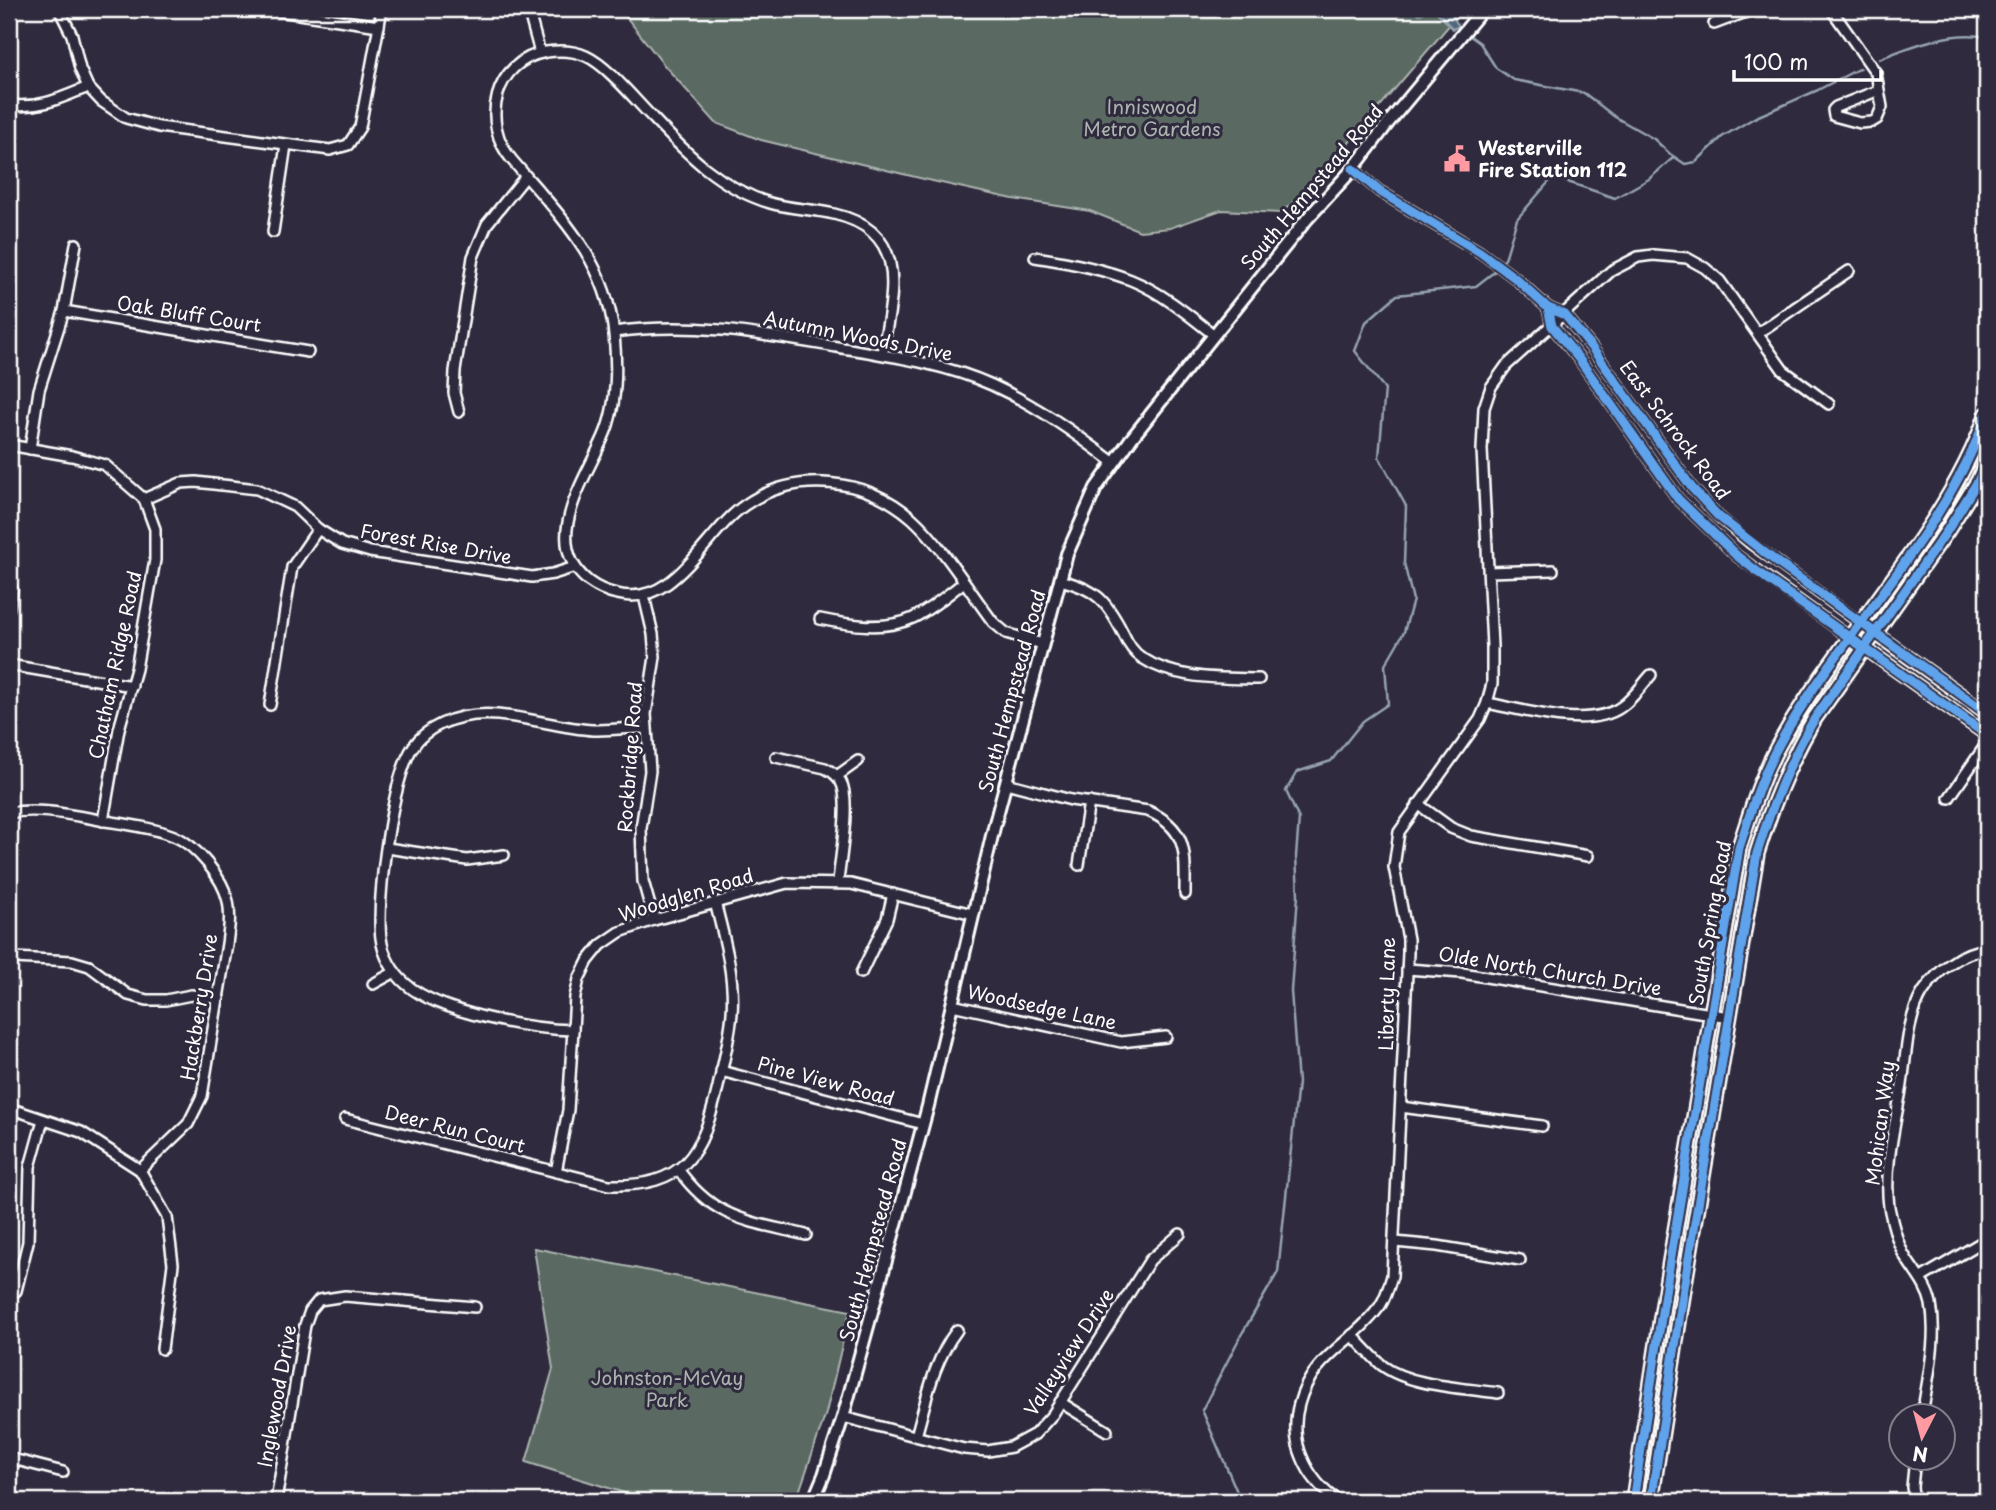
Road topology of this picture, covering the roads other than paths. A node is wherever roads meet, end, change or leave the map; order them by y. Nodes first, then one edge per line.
1 (59, 9) edge
2 (265, 9) edge
3 (382, 9) edge
4 (527, 9) edge
5 (1483, 9) edge
6 (1754, 9) edge
7 (1831, 9) edge
8 (1714, 24) dead end
9 (379, 26) junction
10 (540, 53) junction
11 (88, 86) junction
12 (1879, 90) junction
13 (9, 105) edge
14 (286, 145) junction
15 (1353, 169) junction
16 (526, 176) junction
17 (273, 232) dead end
18 (76, 244) dead end
19 (1035, 257) dead end
20 (1849, 271) dead end
21 (1548, 308) junction
22 (64, 311) junction
23 (1565, 315) junction
24 (1552, 326) junction
25 (614, 332) junction
26 (1758, 333) junction
27 (1214, 335) junction
28 (308, 352) dead end
29 (882, 354) junction
30 (1829, 404) dead end
31 (459, 412) dead end
32 (1987, 414) edge
33 (1984, 435) edge
34 (9, 445) edge
35 (30, 449) junction
36 (1987, 461) edge
37 (1113, 462) junction
38 (144, 499) junction
39 (318, 529) junction
40 (575, 566) junction
41 (1553, 570) dead end
42 (1489, 572) junction
43 (1060, 580) junction
44 (964, 583) junction
45 (12, 589) dead end
46 (644, 596) junction
47 (9, 608) edge
48 (820, 619) dead end
49 (1859, 622) junction
50 (1873, 633) junction
51 (1849, 637) junction
52 (1042, 644) junction
53 (1863, 647) junction
54 (9, 665) edge
55 (1651, 675) dead end
56 (1259, 679) dead end
57 (132, 686) junction
58 (1487, 703) junction
59 (270, 705) dead end
60 (1987, 713) edge
61 (646, 728) junction
62 (1987, 735) edge
63 (1987, 743) edge
64 (776, 757) dead end
65 (858, 761) dead end
66 (837, 776) junction
67 (1006, 783) junction
68 (1949, 798) dead end
69 (1089, 802) junction
70 (1418, 804) junction
71 (9, 813) edge
72 (103, 821) junction
73 (387, 848) junction
74 (504, 855) dead end
75 (1588, 856) dead end
76 (1079, 865) dead end
77 (838, 882) junction
78 (893, 894) junction
79 (1185, 894) dead end
80 (715, 902) junction
81 (973, 914) junction
82 (654, 920) junction
83 (1987, 949) edge
84 (14, 958) dead end
85 (1407, 969) junction
86 (395, 972) junction
87 (861, 973) dead end
88 (373, 984) dead end
89 (219, 998) junction
90 (952, 1006) junction
91 (1711, 1014) junction
92 (1729, 1017) junction
93 (573, 1030) junction
94 (1166, 1037) dead end
95 (721, 1071) junction
96 (1401, 1107) junction
97 (9, 1108) edge
98 (345, 1119) dead end
99 (43, 1120) junction
100 (923, 1124) junction
101 (1542, 1126) dead end
102 (678, 1169) junction
103 (140, 1170) junction
104 (556, 1172) junction
105 (1180, 1234) dead end
106 (806, 1235) dead end
107 (1987, 1240) edge
108 (1395, 1242) junction
109 (1520, 1260) dead end
110 (1921, 1278) junction
111 (16, 1291) dead end
112 (475, 1307) dead end
113 (957, 1330) dead end
114 (1352, 1335) junction
115 (162, 1349) dead end
116 (1654, 1363) junction
117 (1672, 1365) junction
118 (1499, 1393) dead end
119 (1060, 1402) junction
120 (1924, 1402) edge
121 (843, 1417) junction
122 (1107, 1431) dead end
123 (916, 1436) junction
124 (9, 1458) edge
125 (63, 1472) dead end
126 (1914, 1472) edge
127 (276, 1501) edge
128 (813, 1501) edge
129 (1339, 1501) edge
130 (1633, 1501) edge
131 (1651, 1501) edge
132 (1914, 1501) edge

1 - 11 street
2 - 9 street
3 - 9 street
4 - 10 street
5 - 15 street, South Hempstead Road
6 - 8 street
7 - 12 street
9 - 14 street
10 - 16 street
10 - 29 street
11 - 13 street
11 - 14 street
12 - 12 street
14 - 17 street
15 - 21 street, East Schrock Road
15 - 27 street, South Hempstead Road
16 - 25 street
16 - 31 street
18 - 22 street
19 - 27 street
20 - 26 street
21 - 23 street, East Schrock Road
21 - 24 street, East Schrock Road
22 - 28 street, Oak Bluff Court
22 - 35 street
23 - 24 street, Liberty Lane
23 - 26 street, Liberty Lane
23 - 49 street, East Schrock Road
24 - 42 street, Liberty Lane
24 - 51 street, East Schrock Road
25 - 29 street, Autumn Woods Drive
25 - 40 street
26 - 30 street, Liberty Lane
27 - 37 street, South Hempstead Road
29 - 37 street, Autumn Woods Drive
32 - 33 main road, South Spring Road
33 - 49 main road, South Spring Road
34 - 35 street
35 - 38 street
36 - 50 main road, South Spring Road
37 - 43 street, South Hempstead Road
38 - 39 street, Forest Rise Drive
38 - 57 street, Chatham Ridge Road
39 - 40 street, Forest Rise Drive
39 - 59 street
40 - 46 street
41 - 42 street
42 - 58 street, Liberty Lane
43 - 52 street, South Hempstead Road
43 - 56 street
44 - 46 street
44 - 48 street
44 - 52 street
45 - 47 street
46 - 61 street, Rockbridge Road
49 - 50 street, East Schrock Road
49 - 51 main road, South Spring Road
50 - 53 main road, South Spring Road
50 - 60 street, East Schrock Road
51 - 53 street, East Schrock Road
51 - 91 main road, South Spring Road
52 - 67 street, South Hempstead Road
53 - 62 street, East Schrock Road
53 - 92 main road, South Spring Road
54 - 57 street
55 - 58 street
57 - 72 street, Chatham Ridge Road
58 - 70 street, Liberty Lane
61 - 73 street
61 - 82 street, Rockbridge Road
63 - 68 street
64 - 66 street
65 - 66 street
66 - 77 street
67 - 69 street
67 - 81 street, South Hempstead Road
69 - 76 street
69 - 79 street
70 - 75 street
70 - 85 street, Liberty Lane
71 - 72 street, Hackberry Drive
72 - 89 street, Hackberry Drive
73 - 74 street
73 - 86 street
77 - 78 street, Woodglen Road
77 - 80 street, Woodglen Road
78 - 81 street, Woodglen Road
78 - 87 street
80 - 82 street, Woodglen Road
80 - 95 street
81 - 90 street, South Hempstead Road
82 - 93 street, Woodglen Road
83 - 110 street, Mohican Way
84 - 89 street
85 - 91 street, Olde North Church Drive
85 - 96 street, Liberty Lane
86 - 88 street
86 - 93 street
89 - 103 street, Hackberry Drive
90 - 94 street, Woodsedge Lane
90 - 100 street, South Hempstead Road
91 - 92 street, Olde North Church Drive
91 - 116 main road, South Spring Road
92 - 117 main road, South Spring Road
93 - 104 street, Woodglen Road
95 - 100 street, Pine View Road
95 - 102 street
96 - 101 street
96 - 108 street, Liberty Lane
97 - 99 street
98 - 104 street, Deer Run Court
99 - 103 street
99 - 111 street
100 - 121 street, South Hempstead Road
102 - 104 street, Deer Run Court
102 - 106 street
103 - 115 street
105 - 119 street, Valleyview Drive
107 - 110 street
108 - 109 street
108 - 114 street, Liberty Lane
110 - 120 street, Mohican Way
112 - 127 street, Inglewood Drive
113 - 123 street
114 - 118 street
114 - 129 street, Liberty Lane
116 - 117 main road
116 - 130 main road, South Spring Road
117 - 131 main road, South Spring Road
119 - 122 street
119 - 123 street, Valleyview Drive
121 - 123 street, Valleyview Drive
121 - 128 street, South Hempstead Road
124 - 125 street
126 - 132 street

